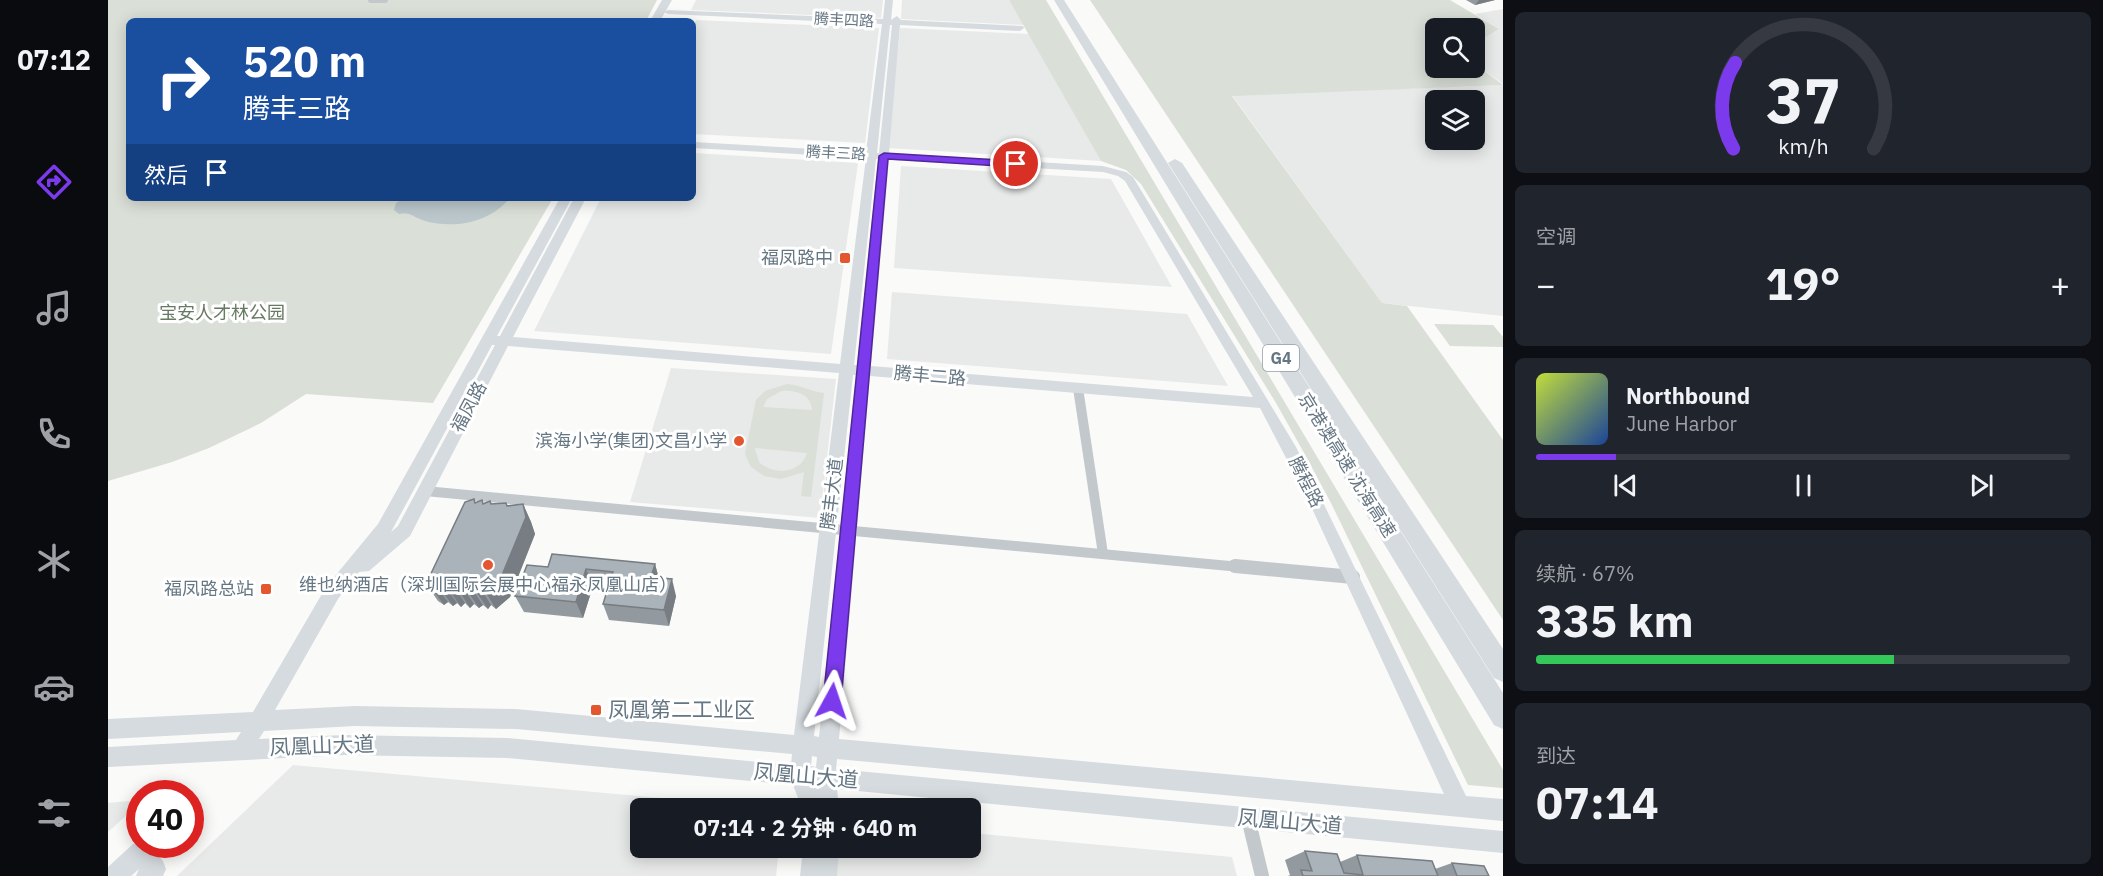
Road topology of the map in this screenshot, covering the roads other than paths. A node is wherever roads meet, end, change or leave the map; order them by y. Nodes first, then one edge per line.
1 (371, 0) edge
2 (385, 0) edge
3 (667, 0) edge
4 (674, 0) edge
5 (684, 0) edge
6 (889, 0) edge
7 (899, 0) edge
8 (1059, 0) edge
9 (1070, 0) edge
10 (668, 12) junction
11 (678, 12) junction
12 (657, 18) edge
13 (665, 18) edge
14 (675, 18) edge
15 (892, 22) junction
16 (1020, 28) dead end
17 (696, 145) edge
18 (878, 156) junction
19 (1122, 174) joint
20 (564, 201) edge
21 (578, 201) edge
22 (488, 340) junction
23 (504, 342) junction
24 (846, 370) junction
25 (864, 371) junction
26 (1078, 388) junction
27 (1264, 403) junction
28 (425, 491) junction
29 (828, 528) junction
30 (848, 530) junction
31 (1102, 554) junction
32 (1353, 577) junction
33 (332, 593) junction
34 (1503, 670) edge
35 (1503, 716) edge
36 (258, 720) junction
37 (108, 729) edge
38 (803, 745) junction
39 (828, 748) junction
40 (242, 749) junction
41 (108, 757) edge
42 (800, 776) junction
43 (825, 778) junction
44 (808, 798) edge
45 (828, 798) edge
46 (1460, 806) junction
47 (1503, 810) edge
48 (1248, 818) junction
49 (1503, 842) edge
50 (813, 858) edge
51 (827, 858) edge
52 (115, 876) edge
53 (147, 876) edge
54 (811, 876) edge
55 (826, 876) edge
56 (1262, 876) edge

1 - 2 street
3 - 12 main road
4 - 10 street
5 - 11 street
6 - 15 street, 腾丰大道
7 - 15 street, 腾丰大道
8 - 35 highway, 京港澳高速 沈海高速 / G4
9 - 34 highway, 京港澳高速 沈海高速 / G4
10 - 11 street, 腾丰四路
10 - 13 street
11 - 14 street
11 - 15 street, 腾丰四路
15 - 16 street, 腾丰四路
15 - 18 street, 腾丰大道
17 - 18 street, 腾丰三路
18 - 19 street, 腾丰三路
18 - 24 street, 腾丰大道
18 - 25 street, 腾丰大道
19 - 27 street, 腾程路
20 - 22 street, 福凤路
21 - 23 street, 福凤路
22 - 23 street, 腾丰二路
22 - 33 street, 福凤路
23 - 24 street, 腾丰二路
23 - 28 street, 福凤路
24 - 25 street, 腾丰二路
24 - 29 street, 腾丰大道
25 - 26 street, 腾丰二路
25 - 30 street, 腾丰大道
26 - 27 street, 腾丰二路
26 - 31 street
27 - 32 street, 腾程路
28 - 29 street
28 - 33 street, 福凤路
29 - 30 street
29 - 38 street, 腾丰大道
30 - 31 street
30 - 39 street, 腾丰大道
31 - 32 street
32 - 46 street, 腾程路
33 - 36 street, 福凤路
36 - 37 street, 凤凰山大道
36 - 38 street, 凤凰山大道
36 - 40 street, 福凤路
38 - 39 street, 凤凰山大道
38 - 42 street, 腾丰大道
39 - 43 street, 腾丰大道
39 - 46 street, 凤凰山大道
40 - 41 street, 凤凰山大道
40 - 42 street, 凤凰山大道
42 - 43 street, 凤凰山大道
42 - 44 street, 腾丰大道
43 - 45 street, 腾丰大道
43 - 48 street, 凤凰山大道
46 - 47 street, 凤凰山大道
48 - 49 street, 凤凰山大道
48 - 56 street
50 - 54 street
51 - 55 street
52 - 53 street

